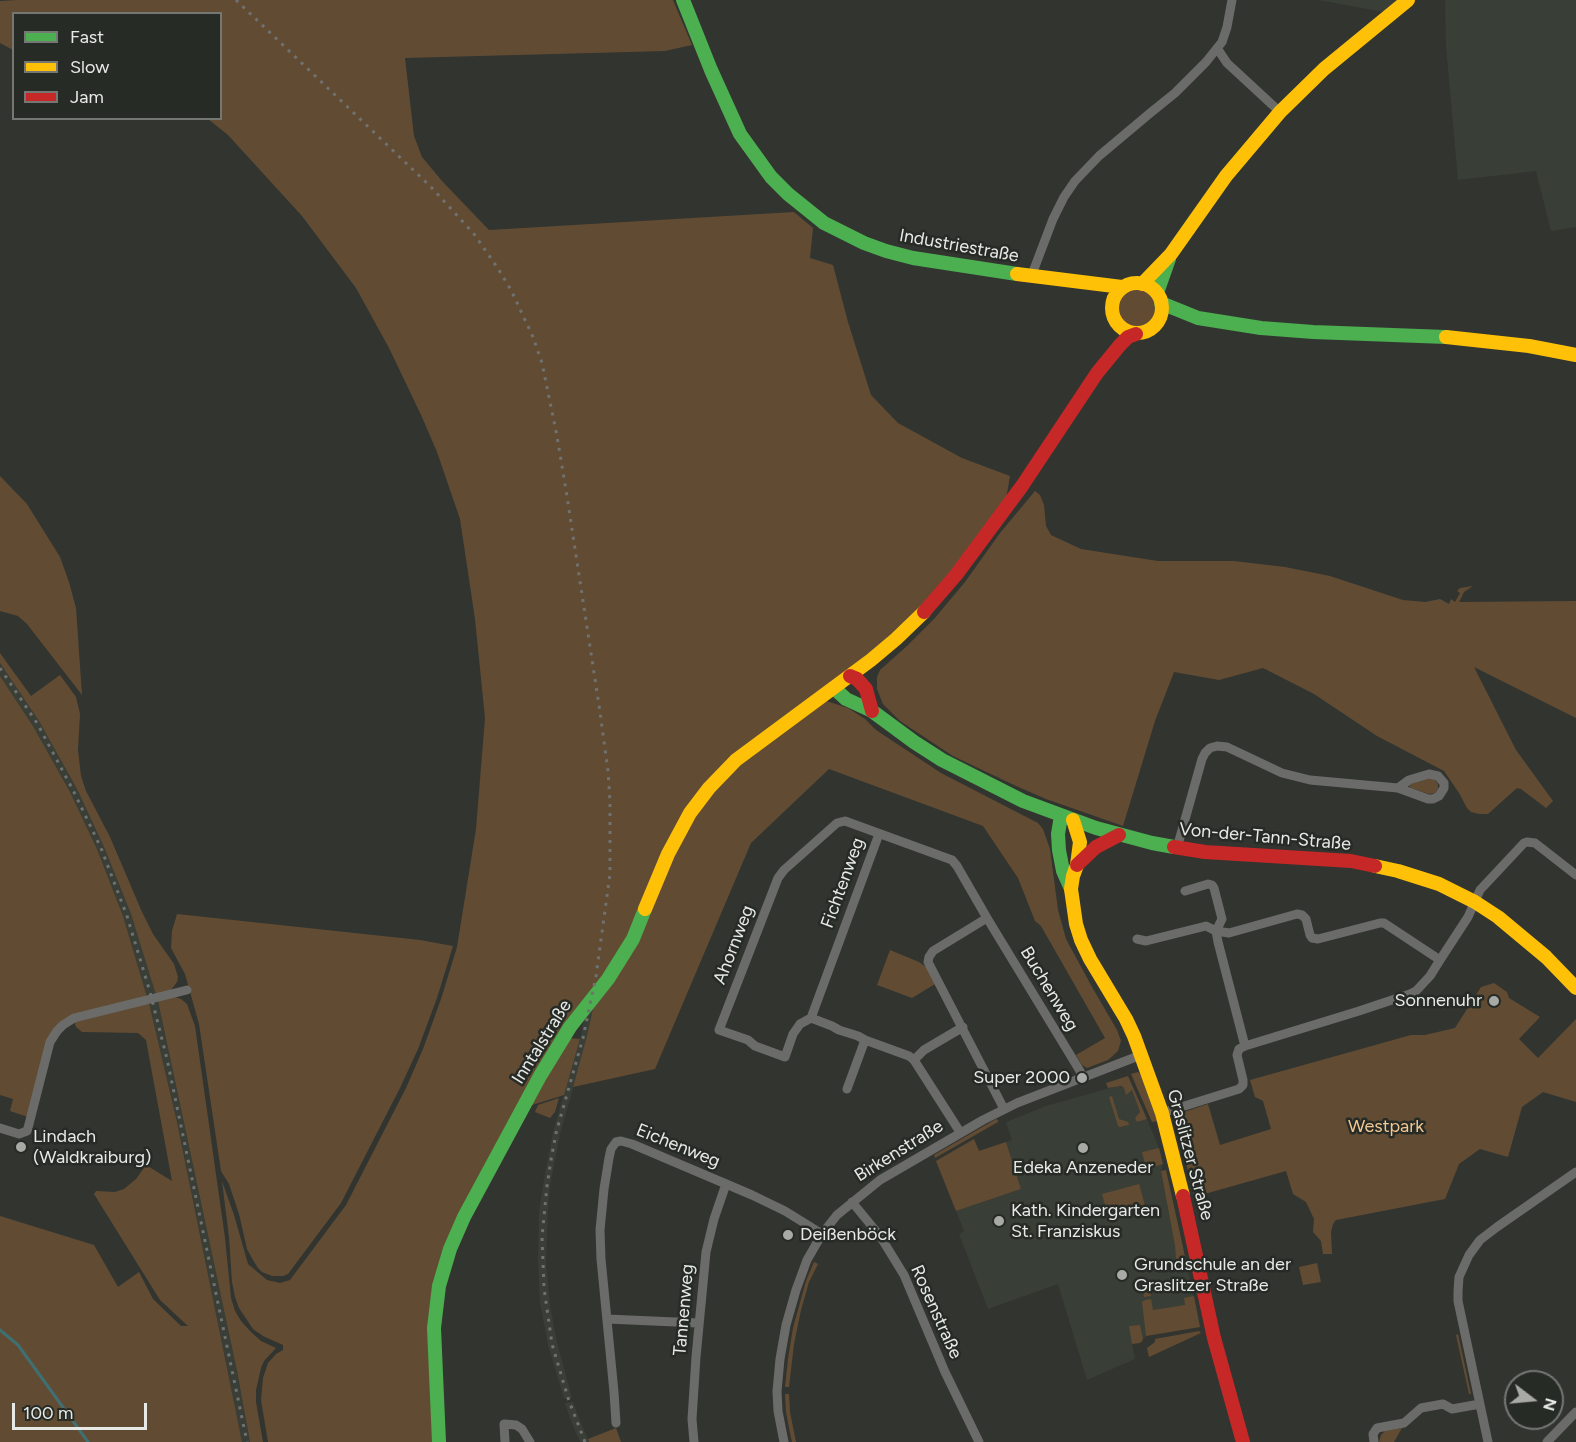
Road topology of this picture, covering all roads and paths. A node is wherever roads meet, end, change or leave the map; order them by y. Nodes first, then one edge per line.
1 (683, 0) edge
2 (1232, 0) edge
3 (1408, 0) edge
4 (1218, 48) junction
5 (1280, 112) junction
6 (1171, 254) junction
7 (1031, 277) junction
8 (1075, 283) junction
9 (1142, 284) junction
10 (1122, 287) junction
11 (1159, 298) junction
12 (1111, 305) junction
13 (1198, 318) junction
14 (1116, 323) junction
15 (1157, 323) junction
16 (1136, 334) junction
17 (1576, 355) edge
18 (1096, 373) junction
19 (871, 660) junction
20 (850, 676) junction
21 (834, 688) junction
22 (866, 689) junction
23 (872, 711) junction
24 (1398, 788) dead end
25 (1067, 818) junction
26 (879, 834) junction
27 (1119, 835) junction
28 (1177, 848) junction
29 (1077, 865) junction
30 (1576, 875) edge
31 (1071, 890) junction
32 (1185, 891) dead end
33 (1475, 902) junction
34 (987, 918) junction
35 (1216, 931) junction
36 (1137, 939) dead end
37 (1440, 960) junction
38 (1576, 987) edge
39 (187, 990) dead end
40 (811, 1018) junction
41 (963, 1027) junction
42 (865, 1040) junction
43 (1245, 1046) junction
44 (1141, 1055) junction
45 (914, 1060) junction
46 (1082, 1078) junction
47 (847, 1089) dead end
48 (1005, 1108) junction
49 (1162, 1113) junction
50 (0, 1128) edge
51 (960, 1132) junction
52 (1576, 1172) edge
53 (726, 1184) junction
54 (852, 1202) junction
55 (822, 1234) junction
56 (607, 1319) junction
57 (698, 1323) junction
58 (1480, 1404) junction
59 (1576, 1412) edge
60 (616, 1423) dead end
61 (439, 1442) edge
62 (505, 1442) edge
63 (530, 1442) edge
64 (694, 1442) edge
65 (784, 1442) edge
66 (979, 1442) edge
67 (1243, 1442) edge
68 (1374, 1442) edge
69 (1488, 1442) edge
70 (1547, 1442) edge

1 - 7 street, Industriestraße
2 - 4 street
3 - 5 street
4 - 5 street
4 - 7 street
5 - 6 street
6 - 9 street
6 - 11 street
7 - 8 street, Industriestraße
8 - 10 street, Industriestraße
8 - 12 street, Industriestraße
9 - 10 street
9 - 11 street
10 - 12 street
11 - 13 street
11 - 15 street
12 - 14 street
13 - 15 street
13 - 17 street
14 - 16 street
14 - 18 street
15 - 16 street
16 - 18 street
18 - 19 street, Inntalstraße
19 - 20 street, Inntalstraße
19 - 22 street
20 - 21 street, Inntalstraße
20 - 22 street
21 - 23 street, Von-der-Tann-Straße
21 - 61 street, Inntalstraße
22 - 23 street
23 - 25 street, Von-der-Tann-Straße
24 - 28 street
25 - 27 street, Von-der-Tann-Straße
25 - 29 street, Graslitzer Straße
25 - 31 street, Graslitzer Straße
26 - 34 street, Fichtenweg
26 - 40 street, Fichtenweg
26 - 40 street, Ahornweg
27 - 28 street, Von-der-Tann-Straße
27 - 29 street
28 - 33 street, Von-der-Tann-Straße
29 - 31 street, Graslitzer Straße
30 - 33 street
31 - 44 street, Graslitzer Straße
32 - 35 street
33 - 37 street
33 - 38 street, Von-der-Tann-Straße
34 - 41 street
34 - 46 street, Buchenweg
35 - 36 street
35 - 37 street
35 - 43 street
37 - 43 street
39 - 50 street
40 - 42 street
41 - 45 street
41 - 48 street
42 - 45 street
42 - 47 street
43 - 49 street
44 - 46 street, Birkenstraße
44 - 49 street, Graslitzer Straße
45 - 51 street
46 - 48 street, Birkenstraße
48 - 51 street, Birkenstraße
49 - 67 street, Graslitzer Straße
51 - 54 street, Birkenstraße
52 - 58 street
53 - 55 street, Eichenweg
53 - 56 street, Eichenweg
53 - 57 street, Tannenweg
54 - 55 street, Birkenstraße
54 - 66 street, Rosenstraße
55 - 65 street, Birkenstraße
56 - 57 street
56 - 60 street, Eichenweg
57 - 64 street, Tannenweg
58 - 68 street
58 - 69 street
59 - 70 street
62 - 63 street

